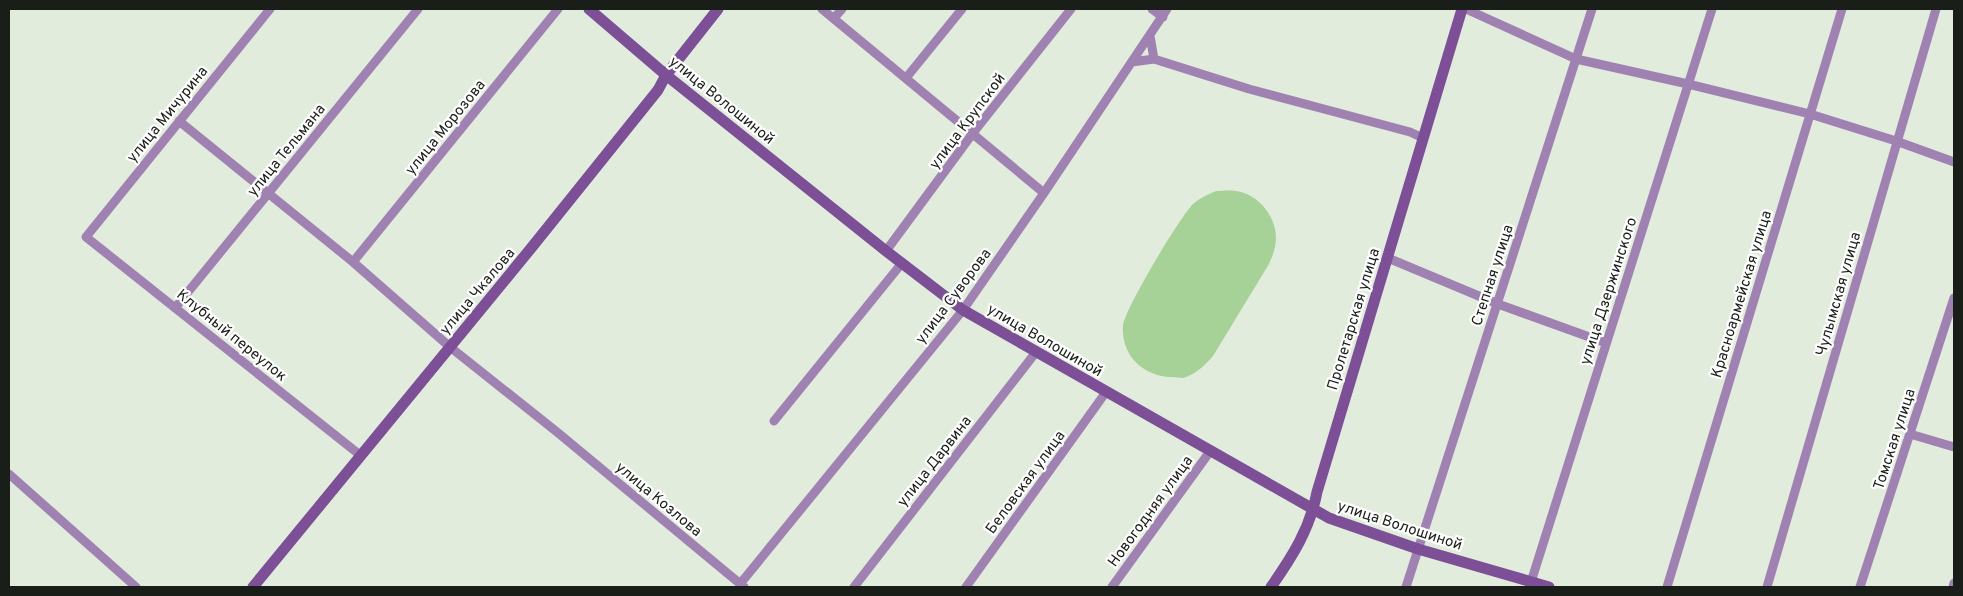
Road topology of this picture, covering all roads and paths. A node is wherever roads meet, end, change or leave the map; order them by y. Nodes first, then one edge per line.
1 (270, 9) edge
2 (418, 9) edge
3 (558, 9) edge
4 (589, 9) edge
5 (718, 9) edge
6 (822, 9) edge
7 (842, 9) edge
8 (962, 9) edge
9 (1072, 9) edge
10 (1152, 9) edge
11 (1464, 9) edge
12 (1592, 9) edge
13 (1712, 9) edge
14 (1842, 9) edge
15 (1936, 9) edge
16 (1165, 13) edge
17 (834, 18) junction
18 (1150, 36) junction
19 (1576, 59) junction
20 (1154, 60) junction
21 (1132, 62) junction
22 (666, 75) junction
23 (906, 78) junction
24 (1688, 84) junction
25 (1810, 114) junction
26 (179, 121) junction
27 (973, 133) junction
28 (1423, 138) junction
29 (1896, 141) junction
30 (1954, 162) edge
31 (1044, 193) junction
32 (268, 194) junction
33 (86, 237) joint
34 (886, 251) junction
35 (1388, 258) junction
36 (353, 262) junction
37 (902, 263) junction
38 (1954, 298) edge
39 (1498, 304) junction
40 (175, 308) junction
41 (963, 310) junction
42 (1606, 343) junction
43 (450, 347) junction
44 (1036, 352) junction
45 (1106, 392) junction
46 (774, 421) dead end
47 (1910, 434) junction
48 (1954, 447) edge
49 (1211, 450) junction
50 (360, 455) junction
51 (9, 474) edge
52 (1314, 510) junction
53 (1418, 549) junction
54 (1954, 583) edge
55 (1541, 585) edge
56 (742, 586) edge
57 (136, 587) edge
58 (252, 587) edge
59 (854, 587) edge
60 (966, 587) edge
61 (1112, 587) edge
62 (1271, 587) edge
63 (1406, 587) edge
64 (1667, 587) edge
65 (1767, 587) edge
66 (1860, 587) edge
67 (1953, 587) edge

1 - 26 street, улица Мичурина
2 - 32 street, улица Тельмана
3 - 36 street, улица Морозова
4 - 22 street, улица Волошиной
5 - 22 street, улица Чкалова
6 - 17 street
7 - 17 street
8 - 23 street
9 - 27 street, улица Крупской
10 - 16 street
11 - 19 street
11 - 28 street, Пролетарская улица
12 - 19 street, Степная улица
13 - 24 street, улица Дзержинского
14 - 25 street, Красноармейская улица
15 - 29 street, Чулымская улица
16 - 18 street, улица Суворова
17 - 23 street
18 - 20 street
18 - 21 street, улица Суворова
19 - 24 street
19 - 39 street, Степная улица
20 - 21 street
20 - 28 street
21 - 31 street, улица Суворова
22 - 34 street, улица Волошиной
22 - 43 street, улица Чкалова
23 - 27 street
24 - 25 street
24 - 42 street, улица Дзержинского
25 - 29 street
25 - 64 street, Красноармейская улица
26 - 32 street
26 - 33 street, улица Мичурина
27 - 31 street
27 - 34 street, улица Крупской
28 - 35 street, Пролетарская улица
29 - 30 street
29 - 65 street, Чулымская улица
31 - 41 street, улица Суворова
32 - 36 street
32 - 40 street, улица Тельмана
33 - 40 street, Клубный переулок
34 - 37 street, улица Волошиной
35 - 39 street
35 - 52 street, Пролетарская улица
36 - 43 street, улица Козлова
37 - 41 street, улица Волошиной
37 - 46 street
38 - 47 street, Томская улица
39 - 42 street
39 - 53 street, Степная улица
40 - 50 street, Клубный переулок
41 - 44 street, улица Волошиной
41 - 56 street, улица Суворова
42 - 55 street, улица Дзержинского
43 - 50 street, улица Чкалова
43 - 56 street, улица Козлова
44 - 45 street, улица Волошиной
44 - 59 street, улица Дарвина
45 - 49 street, улица Волошиной
45 - 60 street, Беловская улица
47 - 48 street
47 - 66 street, Томская улица
49 - 52 street, улица Волошиной
49 - 61 street, Новогодняя улица
50 - 58 street, улица Чкалова
51 - 57 street
52 - 53 street, улица Волошиной
52 - 62 street, Пролетарская улица
53 - 55 street, улица Волошиной
53 - 63 street, Степная улица
54 - 67 street

